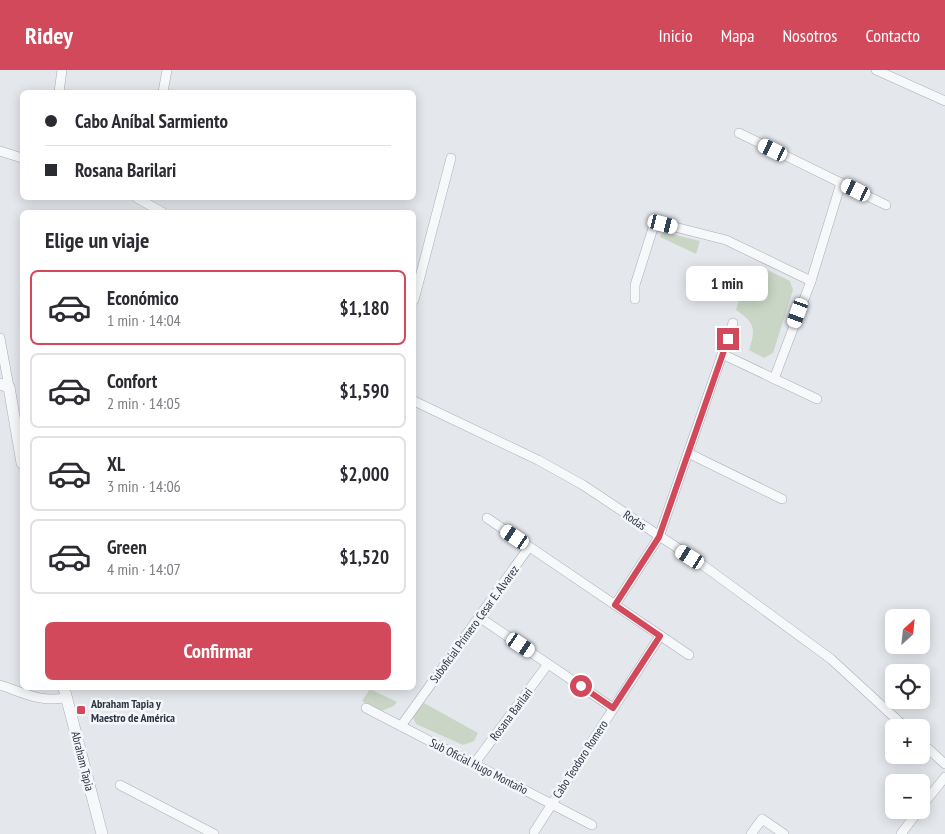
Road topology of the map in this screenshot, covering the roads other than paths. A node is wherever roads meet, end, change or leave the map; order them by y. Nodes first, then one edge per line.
1 (62, 70) edge
2 (167, 70) edge
3 (876, 70) edge
4 (58, 90) edge
5 (163, 90) edge
6 (945, 100) edge
7 (739, 133) dead end
8 (0, 151) edge
9 (20, 157) edge
10 (451, 158) dead end
11 (841, 183) junction
12 (143, 200) edge
13 (886, 205) dead end
14 (159, 210) edge
15 (811, 280) junction
16 (416, 292) edge
17 (635, 299) dead end
18 (733, 323) dead end
19 (0, 338) edge
20 (722, 354) junction
21 (774, 379) junction
22 (4, 385) edge
23 (816, 399) dead end
24 (416, 401) edge
25 (688, 453) junction
26 (20, 454) edge
27 (782, 499) dead end
28 (487, 518) dead end
29 (659, 537) junction
30 (529, 547) junction
31 (615, 605) junction
32 (479, 617) junction
33 (660, 636) junction
34 (689, 655) dead end
35 (548, 664) junction
36 (0, 685) edge
37 (65, 692) edge
38 (366, 708) dead end
39 (613, 708) junction
40 (896, 719) edge
41 (401, 726) junction
42 (930, 750) edge
43 (474, 764) junction
44 (945, 764) edge
45 (945, 777) edge
46 (120, 785) dead end
47 (930, 796) edge
48 (551, 803) junction
49 (912, 819) edge
50 (592, 825) dead end
51 (534, 832) dead end
52 (102, 834) edge
53 (214, 834) edge
54 (751, 834) edge
55 (784, 834) edge
56 (900, 834) edge

1 - 4 street
2 - 5 street
3 - 6 street
7 - 11 street
8 - 9 street
10 - 16 street
11 - 13 street
11 - 15 street
12 - 14 street
15 - 17 street
15 - 21 street
18 - 20 street
19 - 22 street
20 - 21 street
20 - 25 street
21 - 23 street
22 - 26 street
24 - 29 street, Rodas
25 - 27 street
25 - 29 street
28 - 30 street
29 - 31 street
29 - 40 street, Rodas
30 - 31 street
30 - 32 street, Suboficial Primero Cesar E. Alvarez
31 - 33 street
32 - 35 street
32 - 41 street, Suboficial Primero Cesar E. Alvarez
33 - 34 street
33 - 39 street, Cabo Teodoro Romero
35 - 39 street
35 - 43 street, Rosana Barilari
36 - 37 street
37 - 52 street, Abraham Tapia
38 - 41 street, Sub Oficial Hugo Montaño
39 - 48 street, Cabo Teodoro Romero
41 - 43 street, Sub Oficial Hugo Montaño
42 - 44 street
43 - 48 street, Sub Oficial Hugo Montaño
45 - 47 street
46 - 53 street
48 - 50 street, Sub Oficial Hugo Montaño
48 - 51 street, Cabo Teodoro Romero
49 - 56 street
54 - 55 street

